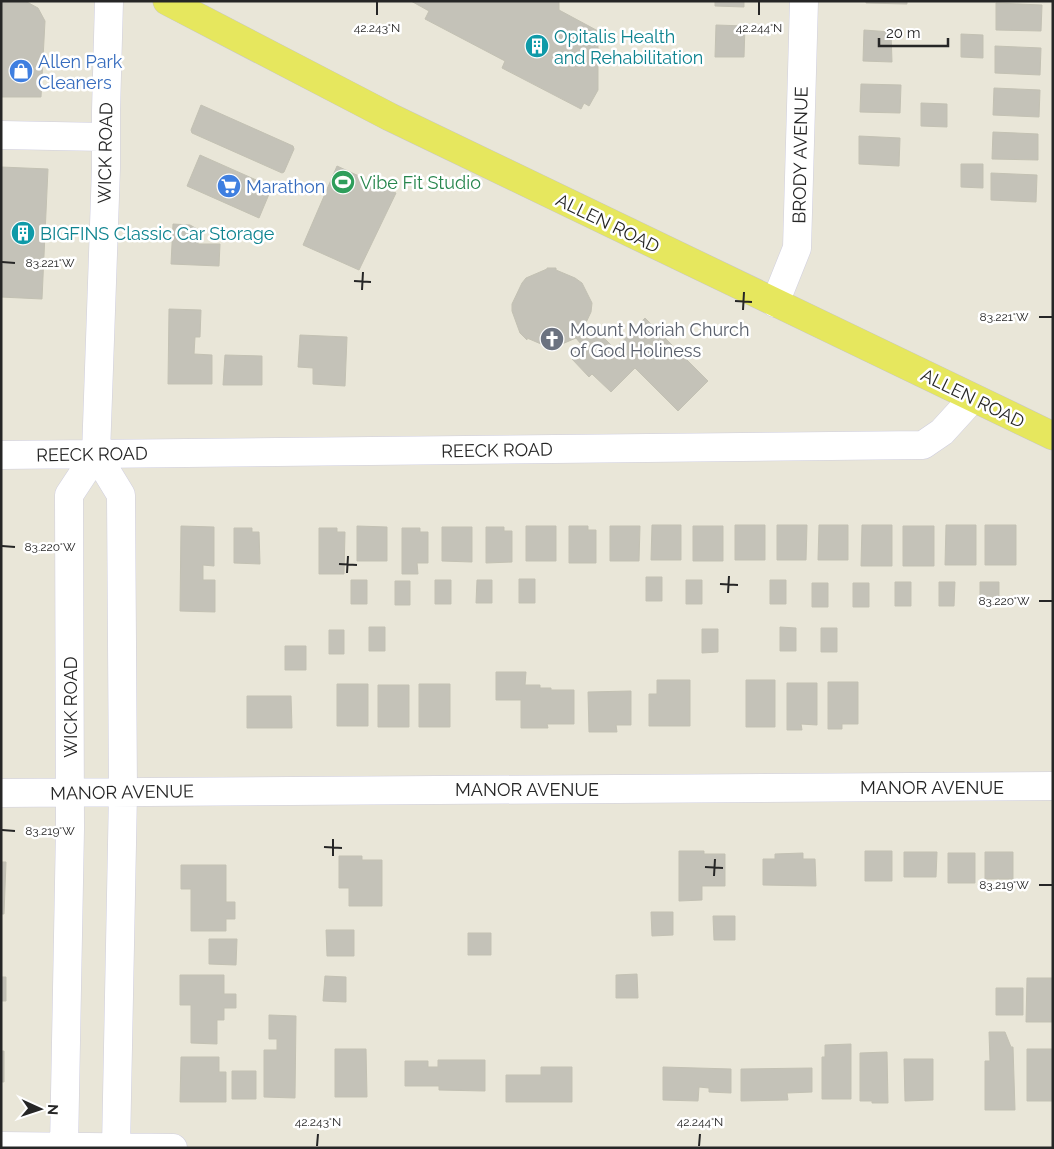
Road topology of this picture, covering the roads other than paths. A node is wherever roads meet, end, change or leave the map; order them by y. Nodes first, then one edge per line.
1 (109, 1) edge
2 (167, 1) edge
3 (804, 1) edge
4 (1, 135) edge
5 (105, 137) junction
6 (775, 303) junction
7 (973, 398) junction
8 (1053, 436) edge
9 (96, 454) junction
10 (1, 455) edge
11 (1053, 786) edge
12 (123, 792) junction
13 (1, 793) edge
14 (70, 793) junction
15 (1, 1146) edge
16 (64, 1147) edge
17 (116, 1147) edge
18 (173, 1148) edge

1 - 5 street, WICK ROAD
2 - 6 main road, ALLEN ROAD
3 - 6 street, BRODY AVENUE
4 - 5 street
5 - 9 street, WICK ROAD
6 - 7 main road, ALLEN ROAD
7 - 8 main road, ALLEN ROAD
7 - 9 street, REECK ROAD
9 - 10 street, REECK ROAD
9 - 12 street
9 - 14 street, WICK ROAD
11 - 12 street, MANOR AVENUE
12 - 14 street, MANOR AVENUE
12 - 17 street
13 - 14 street, MANOR AVENUE
14 - 16 street, WICK ROAD
15 - 16 street
16 - 17 street
17 - 18 street

